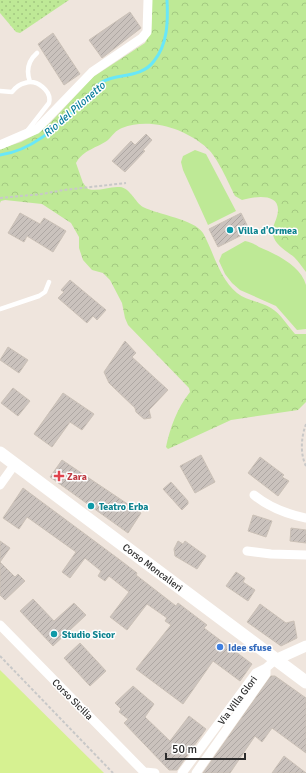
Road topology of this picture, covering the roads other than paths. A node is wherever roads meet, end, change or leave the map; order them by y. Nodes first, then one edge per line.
1 (148, 0) edge
2 (37, 53) dead end
3 (30, 82) junction
4 (0, 91) edge
5 (23, 136) junction
6 (0, 145) edge
7 (49, 282) dead end
8 (0, 309) edge
9 (0, 453) edge
10 (15, 464) junction
11 (0, 485) edge
12 (254, 495) dead end
13 (306, 518) edge
14 (247, 551) dead end
15 (306, 554) edge
16 (0, 625) edge
17 (306, 646) edge
18 (271, 664) junction
19 (306, 682) edge
20 (145, 773) edge
21 (155, 773) edge
22 (182, 773) edge
23 (196, 773) edge

1 - 5 street
2 - 3 lane
3 - 4 lane
3 - 5 lane
5 - 6 street
7 - 8 lane
9 - 10 main road, Corso Moncalieri
10 - 11 street
10 - 18 main road, Corso Moncalieri
12 - 13 street
14 - 15 street
16 - 20 street, Corso Sicilia
17 - 18 street
18 - 19 main road, Corso Moncalieri
18 - 22 street, Via Villa Glori
18 - 23 street, Via Villa Glori
20 - 21 street

